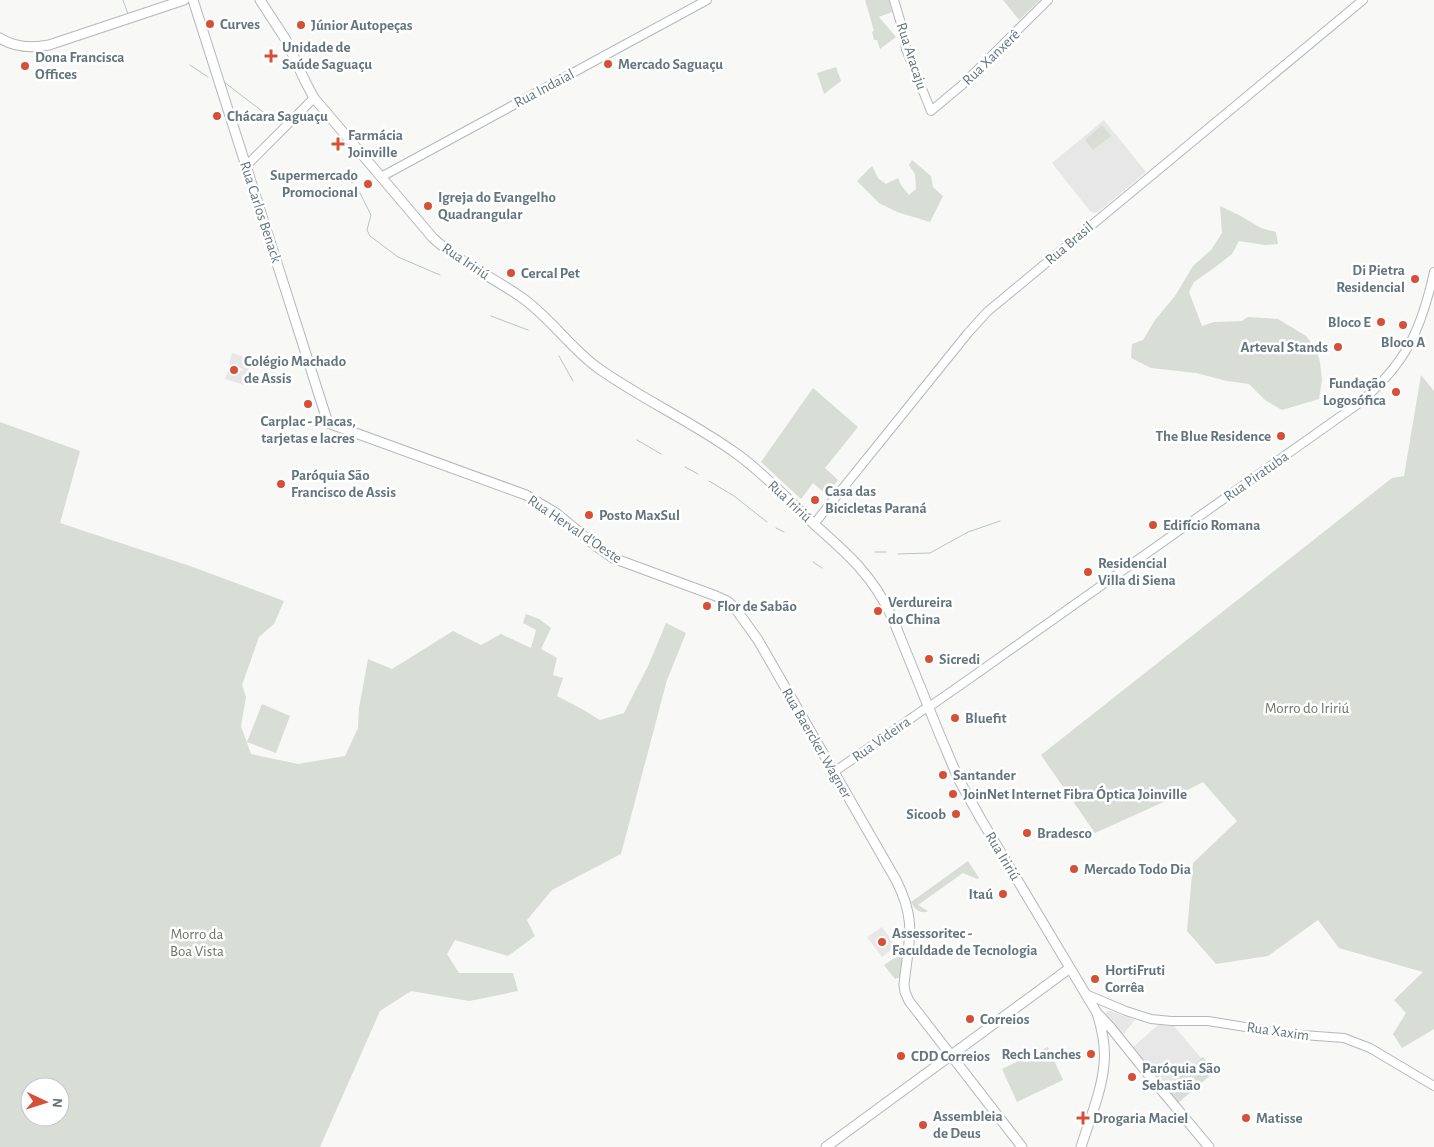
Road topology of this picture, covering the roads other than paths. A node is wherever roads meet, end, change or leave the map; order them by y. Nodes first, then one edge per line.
1 (184, 0) edge
2 (193, 0) edge
3 (260, 0) edge
4 (707, 0) edge
5 (894, 0) edge
6 (1048, 0) edge
7 (1363, 0) edge
8 (172, 2) edge
9 (158, 4) edge
10 (0, 38) edge
11 (314, 98) junction
12 (931, 111) joint
13 (246, 166) junction
14 (381, 177) junction
15 (1434, 272) edge
16 (328, 423) joint
17 (814, 524) junction
18 (735, 608) joint
19 (929, 707) junction
20 (834, 772) junction
21 (1070, 968) junction
22 (1088, 995) junction
23 (1112, 1006) junction
24 (1097, 1013) junction
25 (950, 1056) junction
26 (1434, 1086) edge
27 (826, 1147) edge
28 (1022, 1147) edge
29 (1081, 1147) edge
30 (1209, 1147) edge

1 - 8 main road
2 - 13 main road, Rua Carlos Benack
3 - 11 main road, Rua Iririú
4 - 14 street, Rua Indaial
5 - 12 street, Rua Aracaju
6 - 12 street, Rua Xanxerê
7 - 17 street, Rua Brasil
8 - 9 main road
9 - 10 main road
11 - 13 street
11 - 14 main road, Rua Iririú
13 - 16 main road, Rua Carlos Benack
14 - 17 main road, Rua Iririú
15 - 19 street, Rua Piratuba
16 - 18 main road, Rua Herval d'Oeste
17 - 19 main road, Rua Iririú
18 - 20 main road, Rua Baercker Wagner
19 - 20 street, Rua Videira
19 - 21 main road, Rua Iririú
20 - 25 main road, Rua Baercker Wagner
21 - 22 main road, Rua Iririú
21 - 25 main road
22 - 23 street, Rua Xaxim
22 - 24 main road, Rua Iririú
23 - 24 street
23 - 26 street, Rua Xaxim
24 - 29 main road, Rua Iririú
24 - 30 main road
25 - 27 main road
25 - 28 main road, Rua Baercker Wagner

